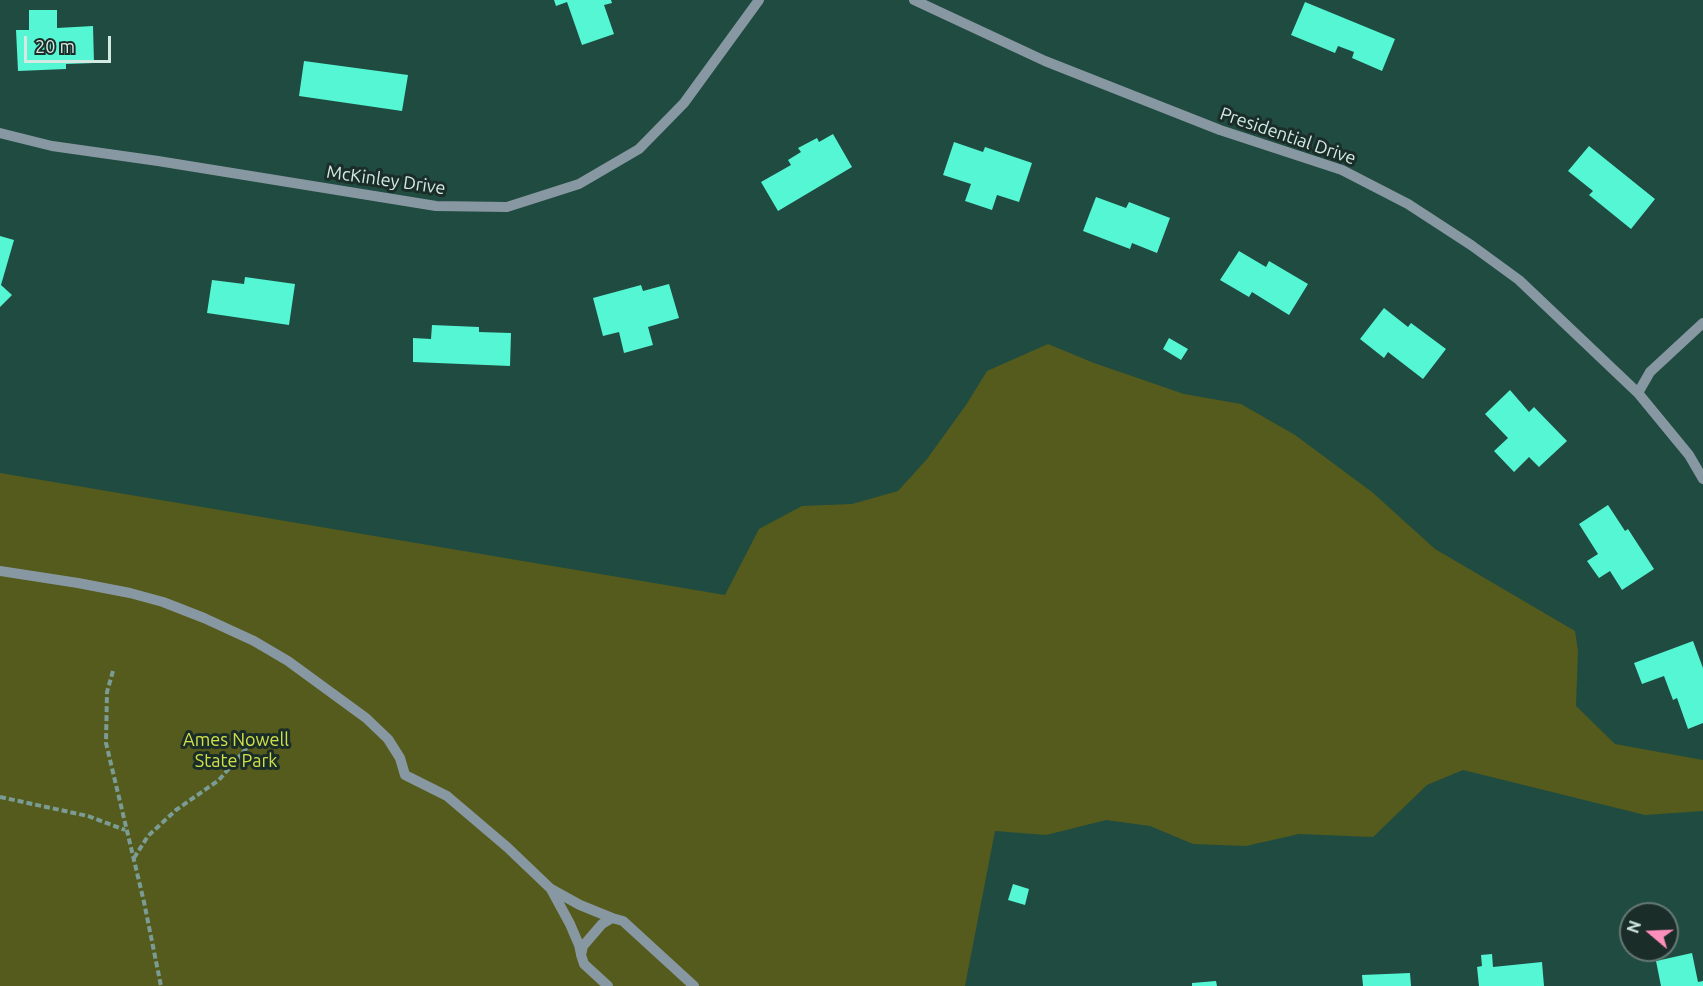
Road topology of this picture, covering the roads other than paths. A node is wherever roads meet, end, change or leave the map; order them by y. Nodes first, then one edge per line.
1 (759, 0) edge
2 (914, 0) edge
3 (0, 133) edge
4 (1703, 323) edge
5 (1638, 393) junction
6 (1703, 479) edge
7 (0, 571) edge
8 (551, 889) junction
9 (612, 918) junction
10 (581, 955) junction
11 (608, 986) edge
12 (694, 986) edge

1 - 3 street, McKinley Drive
2 - 5 street, Presidential Drive
4 - 5 street
5 - 6 street, Presidential Drive
7 - 8 street
8 - 9 street
8 - 10 street
9 - 10 street
9 - 12 street
10 - 11 street

